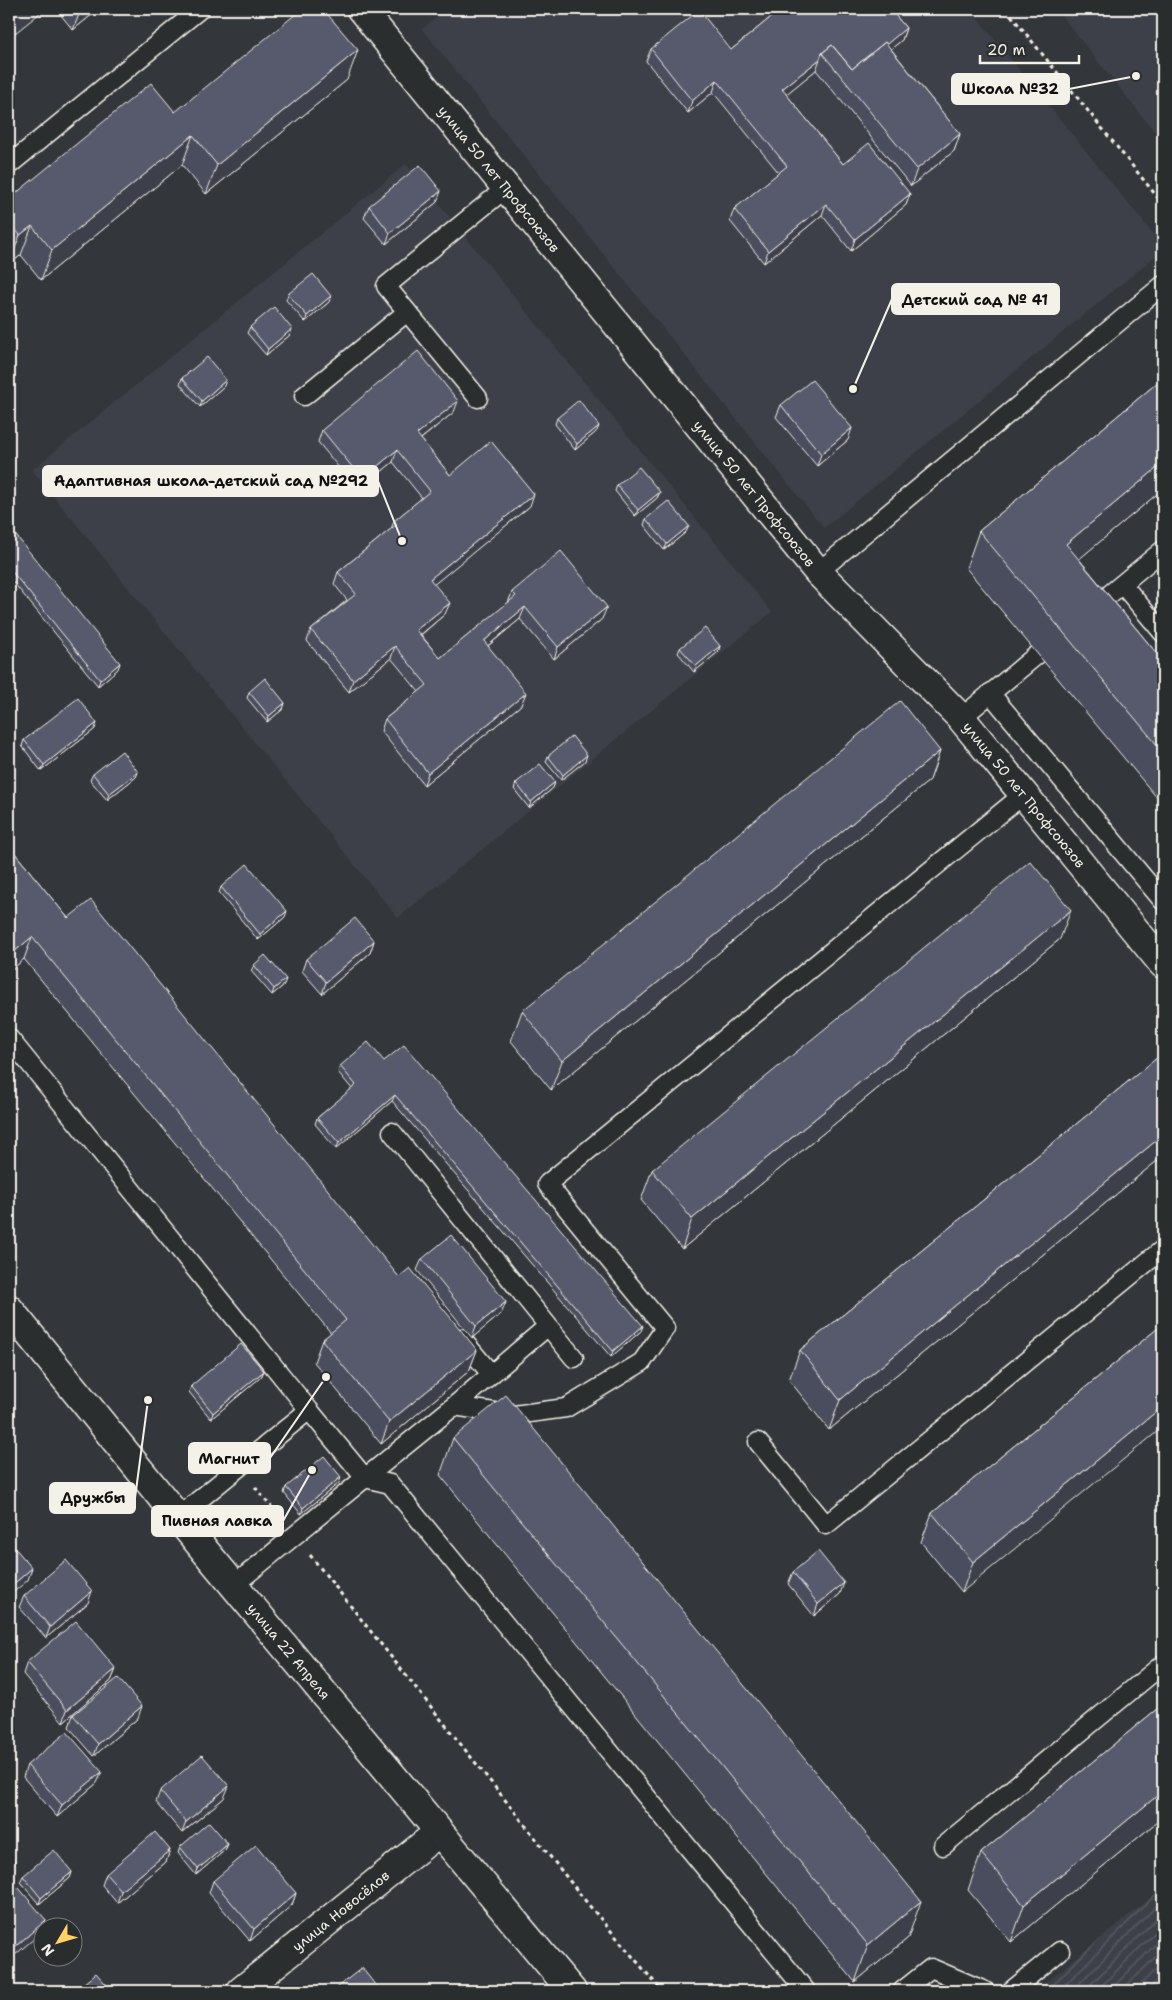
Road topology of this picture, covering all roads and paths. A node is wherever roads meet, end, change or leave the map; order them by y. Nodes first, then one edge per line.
1 (200, 9) edge
2 (361, 9) edge
3 (1006, 9) edge
4 (9, 164) edge
5 (506, 188) junction
6 (1163, 204) edge
7 (1163, 285) edge
8 (407, 312) junction
9 (304, 396) dead end
10 (478, 398) dead end
11 (1163, 550) edge
12 (818, 572) junction
13 (1122, 584) junction
14 (1082, 617) edge
15 (1163, 633) edge
16 (1038, 654) edge
17 (990, 694) junction
18 (961, 718) junction
19 (1024, 794) junction
20 (1163, 901) edge
21 (1163, 964) edge
22 (9, 1038) edge
23 (392, 1132) dead end
24 (1163, 1248) edge
25 (9, 1309) edge
26 (449, 1324) edge
27 (548, 1326) junction
28 (574, 1358) dead end
29 (491, 1374) junction
30 (454, 1406) junction
31 (309, 1410) junction
32 (758, 1442) dead end
33 (239, 1467) junction
34 (364, 1478) junction
35 (178, 1517) junction
36 (294, 1536) junction
37 (234, 1585) junction
38 (1163, 1664) edge
39 (439, 1832) junction
40 (943, 1846) dead end
41 (1060, 1951) dead end
42 (242, 1991) edge
43 (572, 1991) edge
44 (662, 1991) edge
45 (806, 1991) edge
46 (902, 1991) edge
47 (985, 1991) edge
48 (1011, 1991) edge

1 - 4 lane
2 - 5 street, улица 50 лет Профсоюзов
3 - 6 path
5 - 8 lane
5 - 12 street, улица 50 лет Профсоюзов
7 - 12 lane
8 - 9 lane
8 - 10 lane
11 - 13 lane
12 - 18 street, улица 50 лет Профсоюзов
13 - 14 lane
13 - 15 lane
16 - 17 lane
17 - 18 lane
17 - 20 lane
18 - 19 street, улица 50 лет Профсоюзов
19 - 21 street, улица 50 лет Профсоюзов
19 - 30 lane
22 - 31 lane
23 - 27 lane
24 - 32 lane
25 - 35 street, улица 22 Апреля
26 - 29 lane
27 - 28 lane
27 - 29 lane
29 - 30 lane
30 - 34 lane
31 - 33 lane
31 - 34 lane
33 - 35 lane
33 - 36 path
34 - 36 lane
34 - 45 lane
35 - 37 street, улица 22 Апреля
36 - 37 lane
36 - 44 path
37 - 39 street, улица 22 Апреля
38 - 40 lane
39 - 42 street, улица Новосёлов
39 - 43 street, улица 22 Апреля
41 - 48 lane
46 - 47 lane

